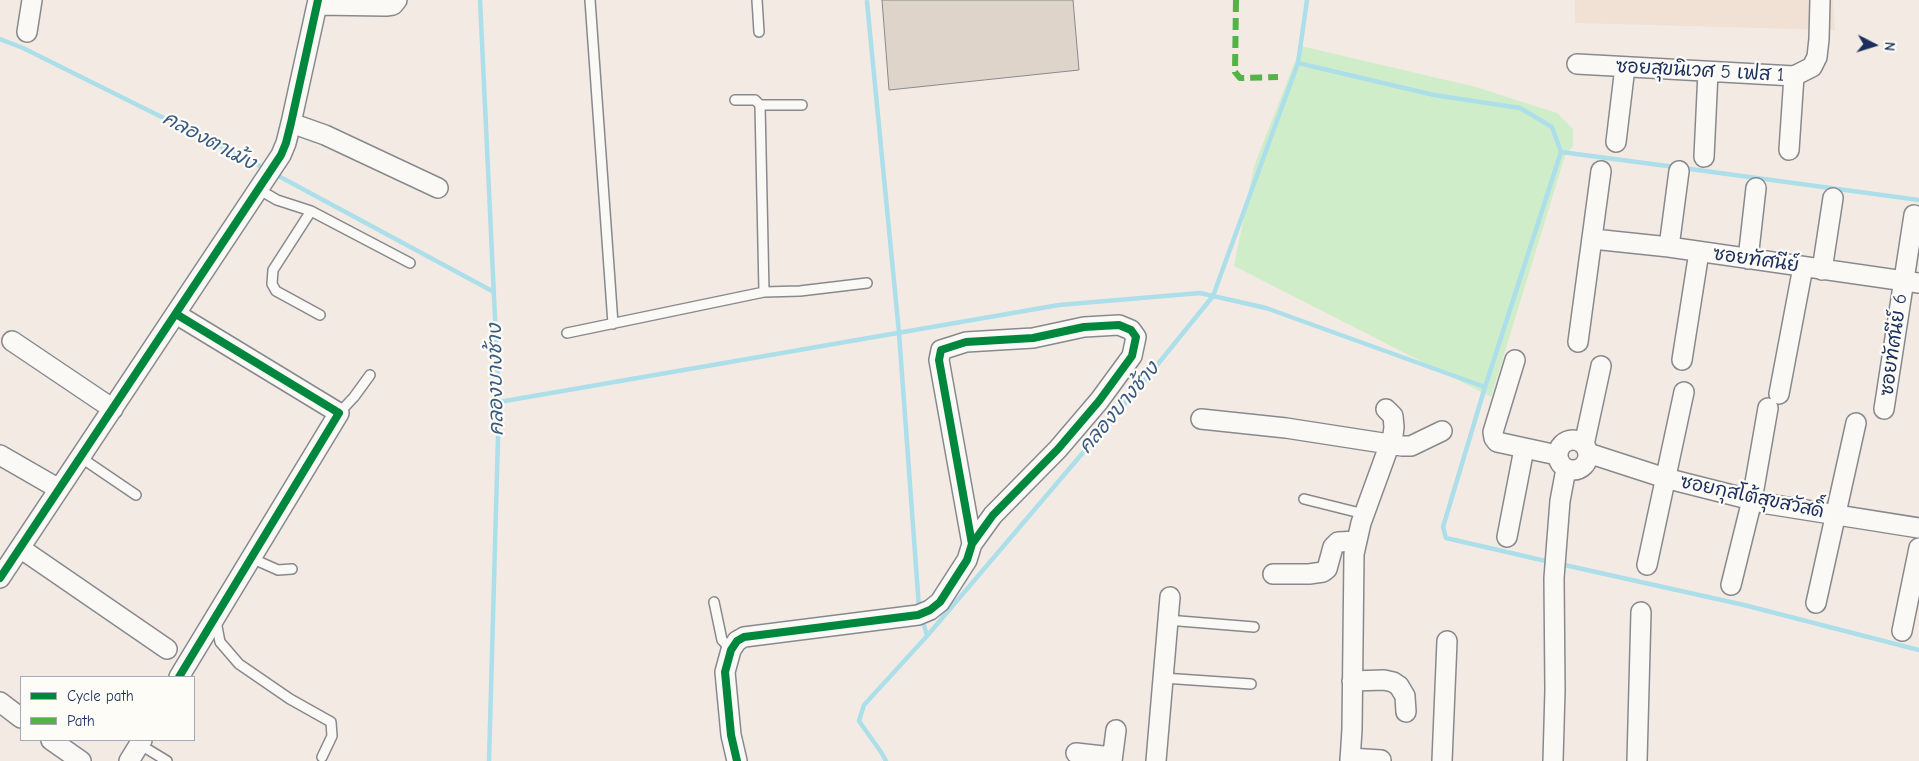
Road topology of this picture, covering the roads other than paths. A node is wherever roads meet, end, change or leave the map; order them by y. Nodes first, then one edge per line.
1 (32, 0) edge
2 (397, 0) edge
3 (590, 0) edge
4 (757, 0) edge
5 (1820, 0) edge
6 (318, 2) edge
7 (27, 32) dead end
8 (760, 32) dead end
9 (1577, 64) dead end
10 (1625, 67) junction
11 (1708, 72) junction
12 (1794, 76) junction
13 (735, 100) dead end
14 (760, 105) junction
15 (802, 105) dead end
16 (291, 123) junction
17 (1616, 142) dead end
18 (1789, 150) dead end
19 (1704, 157) dead end
20 (1600, 171) dead end
21 (1679, 171) dead end
22 (263, 182) junction
23 (438, 188) dead end
24 (1756, 188) dead end
25 (1833, 198) dead end
26 (311, 211) junction
27 (1914, 215) dead end
28 (1593, 238) junction
29 (1668, 247) junction
30 (1700, 252) junction
31 (1748, 259) junction
32 (410, 263) dead end
33 (1803, 267) junction
34 (1822, 270) junction
35 (867, 282) dead end
36 (1911, 282) edge
37 (764, 292) junction
38 (176, 314) junction
39 (320, 315) dead end
40 (613, 324) junction
41 (567, 333) dead end
42 (12, 341) dead end
43 (1578, 342) dead end
44 (1515, 360) dead end
45 (1682, 360) dead end
46 (1601, 366) dead end
47 (370, 374) dead end
48 (1684, 392) dead end
49 (1386, 408) dead end
50 (113, 409) junction
51 (1884, 410) dead end
52 (339, 413) junction
53 (1201, 419) dead end
54 (1856, 423) dead end
55 (1442, 431) dead end
56 (1389, 444) junction
57 (1524, 449) junction
58 (1586, 449) junction
59 (0, 454) edge
60 (80, 457) junction
61 (1562, 462) junction
62 (1665, 478) junction
63 (60, 489) junction
64 (136, 496) dead end
65 (1304, 499) dead end
66 (1752, 500) junction
67 (1364, 514) junction
68 (1837, 515) junction
69 (1919, 528) edge
70 (1507, 537) dead end
71 (1357, 541) junction
72 (972, 544) junction
73 (20, 548) junction
74 (1919, 548) edge
75 (251, 558) junction
76 (1647, 565) dead end
77 (292, 569) dead end
78 (2, 573) edge
79 (1273, 574) dead end
80 (1731, 585) dead end
81 (1170, 597) dead end
82 (714, 602) dead end
83 (1816, 604) dead end
84 (1641, 612) dead end
85 (215, 618) junction
86 (1167, 620) junction
87 (1254, 627) dead end
88 (1902, 631) dead end
89 (1448, 641) dead end
90 (167, 649) dead end
91 (731, 650) junction
92 (180, 676) edge
93 (1163, 678) junction
94 (1352, 681) junction
95 (1251, 684) dead end
96 (0, 702) edge
97 (1406, 712) dead end
98 (20, 717) edge
99 (1116, 730) dead end
100 (52, 741) edge
101 (140, 742) edge
102 (1076, 753) dead end
103 (322, 757) dead end
104 (1112, 759) edge
105 (1350, 760) edge
106 (1381, 760) edge
107 (80, 761) edge
108 (129, 761) edge
109 (167, 761) edge
110 (737, 761) edge
111 (1156, 761) edge
112 (1442, 761) edge
113 (1553, 761) edge
114 (1637, 761) edge

1 - 7 street
2 - 6 street
3 - 40 lane
4 - 8 lane
5 - 12 street, ซอยสุขนิเวศ 5 เฟส 1
6 - 16 street
9 - 10 street, ซอยสุขนิเวศ 5 เฟส 1
10 - 11 street, ซอยสุขนิเวศ 5 เฟส 1
10 - 17 street
11 - 12 street, ซอยสุขนิเวศ 5 เฟส 1
11 - 19 street
12 - 18 street
13 - 14 lane
14 - 15 lane
14 - 37 lane
16 - 22 street
16 - 23 street
20 - 28 street
21 - 29 street
22 - 26 lane
22 - 38 street
24 - 31 street
25 - 34 street
26 - 32 lane
26 - 39 lane
27 - 36 street, ซอยทัศนีย์ 6
28 - 29 street, ซอยทัศนีย์
28 - 43 street
29 - 30 street, ซอยทัศนีย์
30 - 31 street, ซอยทัศนีย์
30 - 45 street
31 - 33 street, ซอยทัศนีย์
33 - 34 street, ซอยทัศนีย์
33 - 66 street
34 - 36 street, ซอยทัศนีย์
35 - 37 lane
36 - 51 street, ซอยทัศนีย์ 6
37 - 40 lane
38 - 50 street
38 - 52 street
40 - 41 lane
42 - 50 street
44 - 57 street
46 - 58 street
47 - 52 lane
48 - 62 street
49 - 56 street
50 - 60 street
52 - 75 street
53 - 56 street
54 - 68 street
55 - 56 street
56 - 67 street
57 - 61 street
57 - 70 street
58 - 61 street
58 - 61 street, ซอยกุสโต้สุขสวัสดิ์
58 - 62 street, ซอยกุสโต้สุขสวัสดิ์
59 - 63 street
60 - 63 street
60 - 64 lane
61 - 113 street
62 - 66 street, ซอยกุสโต้สุขสวัสดิ์
62 - 76 street
63 - 73 street
65 - 67 lane
66 - 68 street, ซอยกุสโต้สุขสวัสดิ์
66 - 80 street
67 - 71 street
68 - 69 street, ซอยกุสโต้สุขสวัสดิ์
68 - 83 street
71 - 79 street
71 - 94 street
72 - 72 street
72 - 91 street
73 - 78 street
73 - 90 street
74 - 88 street
75 - 77 lane
75 - 85 street
81 - 86 street
82 - 91 lane
84 - 114 street
85 - 92 street
85 - 103 lane
86 - 87 lane
86 - 93 street
89 - 112 street
91 - 110 street
93 - 95 lane
93 - 111 street
94 - 97 street
94 - 105 street
96 - 98 street
99 - 104 street
100 - 107 street
101 - 108 street
101 - 109 lane
102 - 104 street
105 - 106 street

